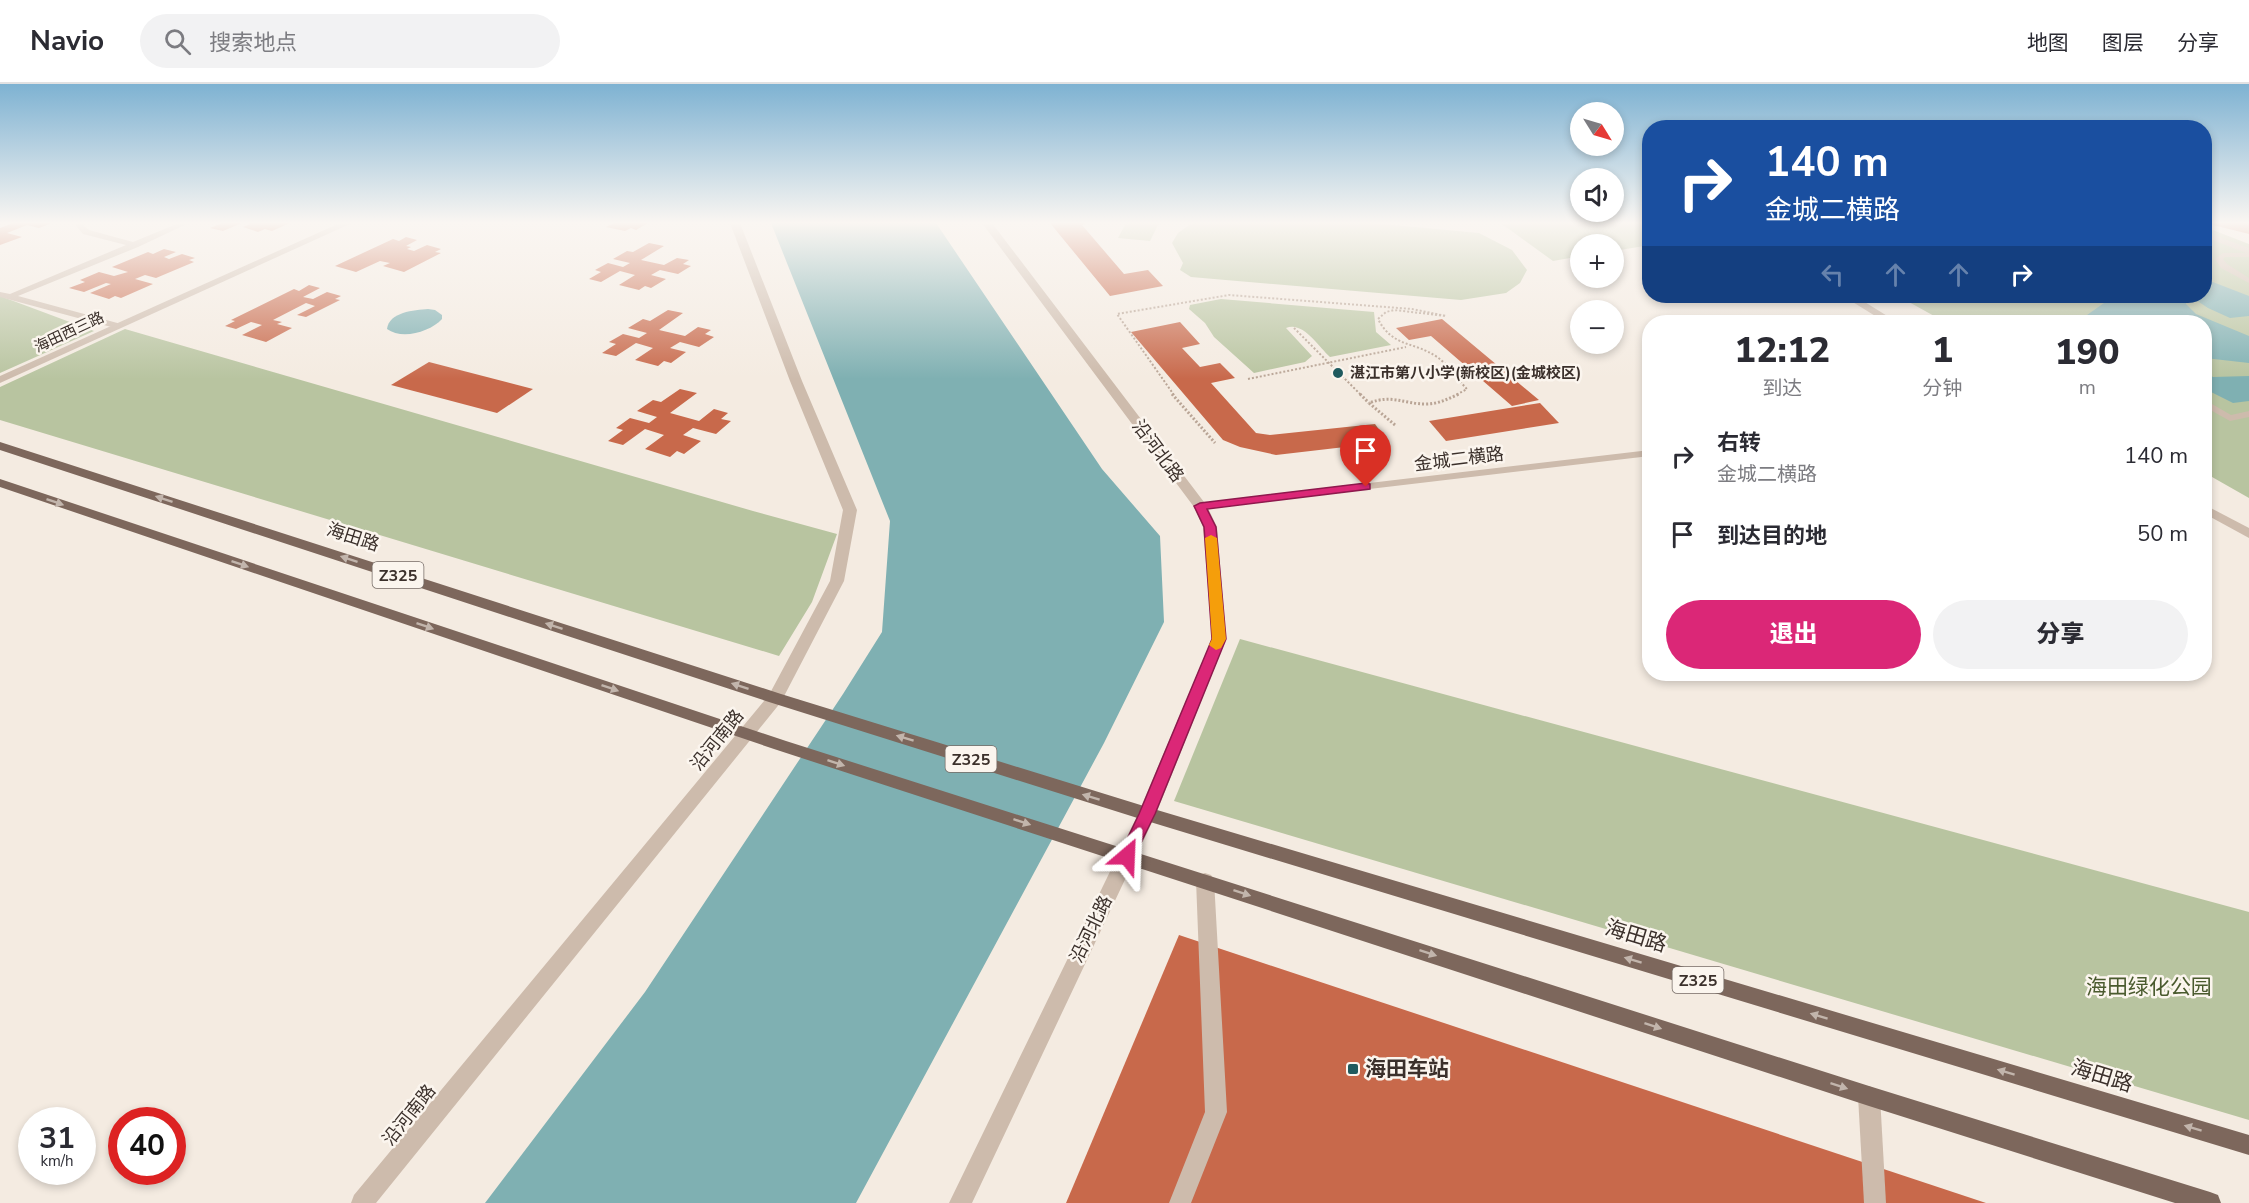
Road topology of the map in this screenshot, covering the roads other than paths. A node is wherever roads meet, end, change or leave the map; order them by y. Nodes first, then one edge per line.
1 (62, 275) edge
2 (231, 275) edge
3 (755, 275) edge
4 (1026, 275) edge
5 (0, 294) edge
6 (10, 297) junction
7 (1860, 303) edge
8 (1880, 315) edge
9 (118, 326) junction
10 (0, 380) edge
11 (2212, 407) edge
12 (2249, 414) edge
13 (0, 446) edge
14 (1642, 454) edge
15 (0, 483) edge
16 (1200, 506) junction
17 (2212, 513) edge
18 (2249, 534) edge
19 (776, 698) junction
20 (747, 734) junction
21 (1147, 814) junction
22 (1127, 856) junction
23 (1205, 880) junction
24 (1869, 1096) junction
25 (2249, 1145) edge
26 (362, 1203) edge
27 (960, 1203) edge
28 (1180, 1203) edge
29 (1875, 1203) edge
30 (2210, 1203) edge

1 - 6 lane
2 - 9 street, 海田西三路
3 - 19 street, 沿河南路
4 - 16 street, 沿河北路
5 - 6 lane
6 - 9 lane
7 - 8 street
9 - 10 street, 海田西三路
11 - 12 lane
19 -> 13 main road, 海田路 / Z325
14 - 16 lane, 金城二横路
15 -> 20 main road, Z325
16 - 21 street, 沿河北路
17 - 18 street
19 - 20 street, 沿河南路
21 -> 19 main road, 海田路 / Z325
20 -> 22 main road, Z325
20 - 26 street, 沿河南路
21 - 22 street, 沿河北路
25 -> 21 main road, 海田路 / Z325
22 - 23 main road, Z325
22 - 27 street, 沿河北路
23 -> 24 main road, Z325
23 - 28 street
24 - 29 street
24 - 30 main road, Z325

